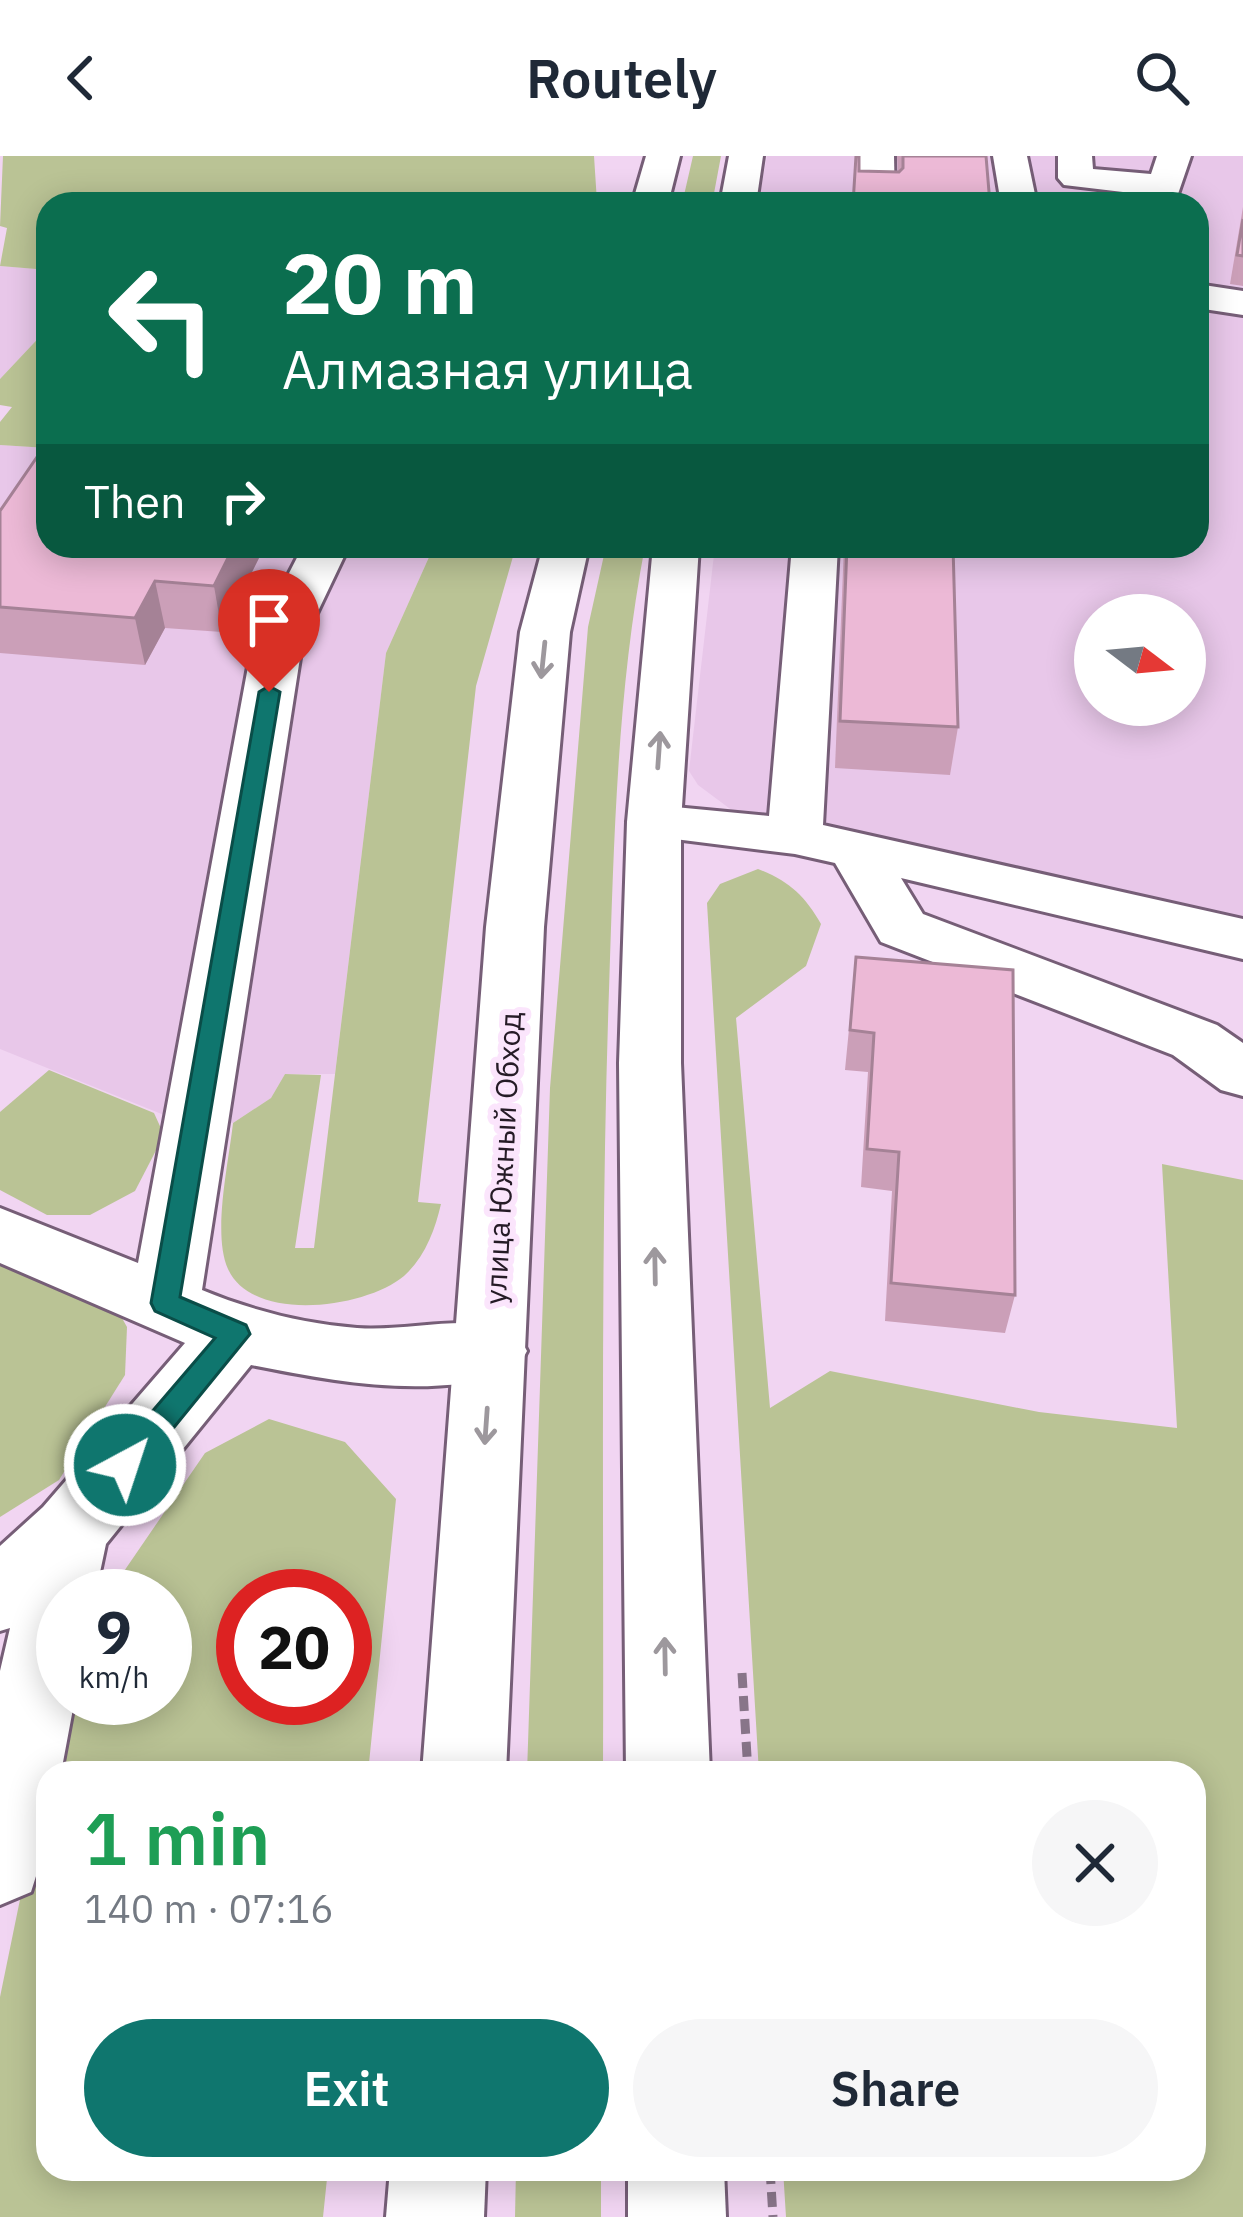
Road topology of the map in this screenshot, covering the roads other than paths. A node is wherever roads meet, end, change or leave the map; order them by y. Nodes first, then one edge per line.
1 (663, 156) edge
2 (746, 156) edge
3 (878, 156) edge
4 (1010, 156) edge
5 (1075, 156) edge
6 (1174, 156) edge
7 (653, 192) edge
8 (740, 192) edge
9 (878, 192) edge
10 (1016, 192) edge
11 (1209, 298) edge
12 (1243, 303) edge
13 (320, 558) edge
14 (563, 558) edge
15 (674, 558) edge
16 (813, 558) edge
17 (654, 822) junction
18 (795, 836) junction
19 (855, 849) junction
20 (1243, 939) edge
21 (1243, 1074) edge
22 (0, 1234) edge
23 (165, 1303) junction
24 (235, 1334) junction
25 (491, 1351) junction
26 (70, 1531) junction
27 (0, 1596) edge
28 (465, 1761) edge
29 (668, 1761) edge
30 (0, 1862) edge
31 (437, 2181) edge
32 (676, 2181) edge
33 (435, 2217) edge
34 (677, 2217) edge

1 - 7 main road
2 - 8 main road
3 - 9 main road
4 - 10 main road
5 - 6 main road
11 - 12 main road
13 - 23 main road
14 -> 25 main road, улица Южный Обход
17 -> 15 main road
16 - 18 main road
17 - 18 main road
29 -> 17 main road
18 - 19 main road
19 - 20 main road
19 - 21 main road
22 - 23 main road
23 - 24 main road
24 - 25 main road
24 - 26 main road
25 -> 28 main road, улица Южный Обход
26 - 27 main road
26 - 30 main road
31 - 33 main road
32 - 34 main road

